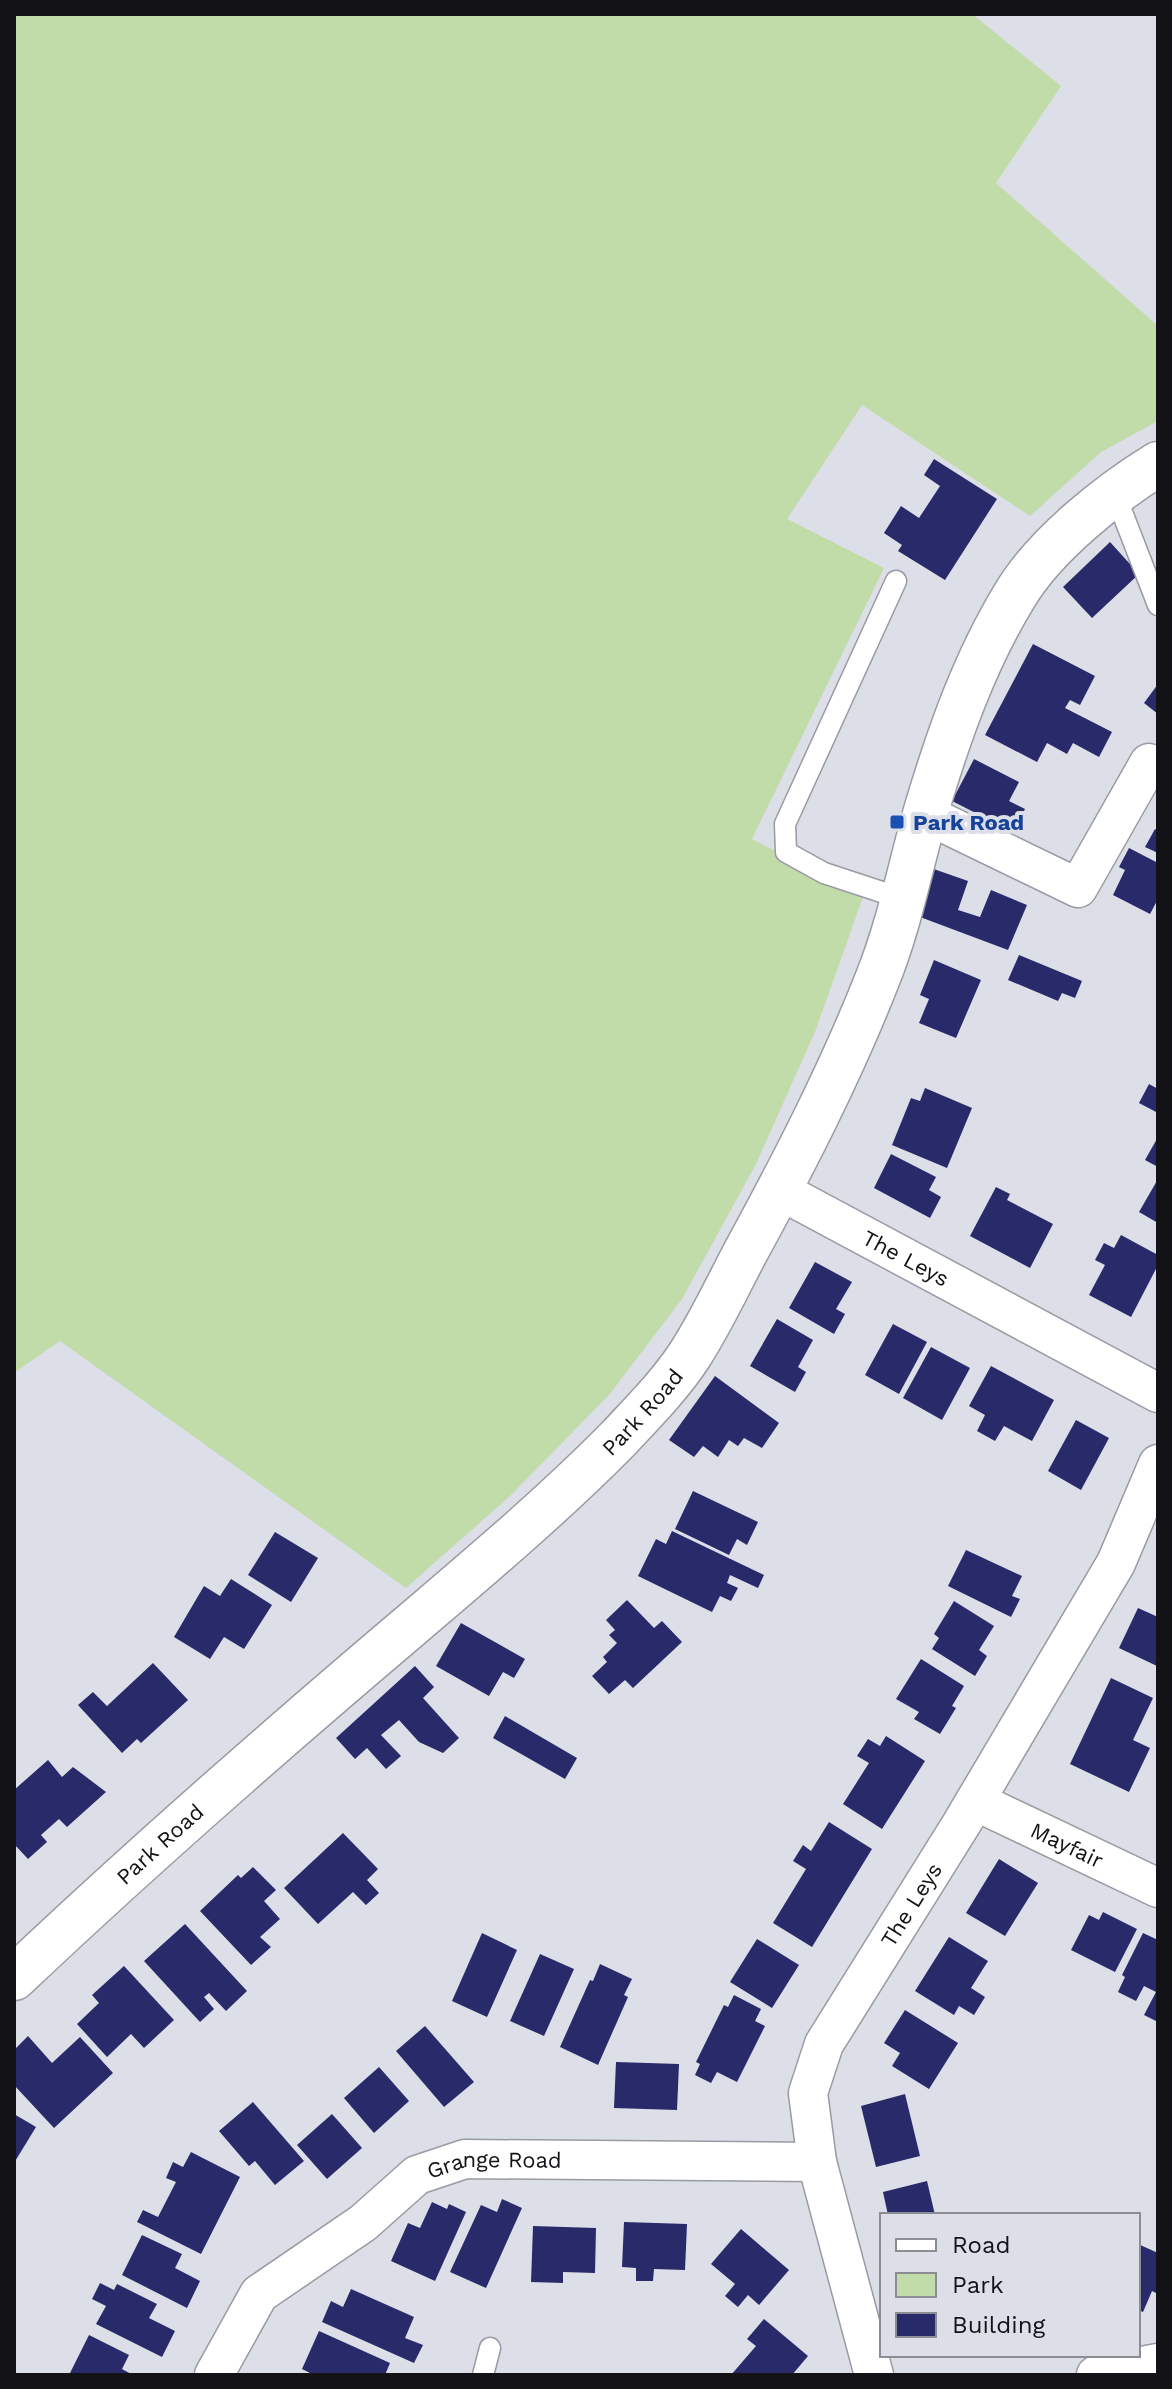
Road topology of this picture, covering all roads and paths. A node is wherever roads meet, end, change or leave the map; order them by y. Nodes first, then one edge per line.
1 (1140, 476) edge
2 (896, 581) dead end
3 (1158, 605) edge
4 (1149, 763) dead end
5 (925, 814) junction
6 (903, 899) junction
7 (779, 1190) junction
8 (1158, 1393) edge
9 (1158, 1464) edge
10 (975, 1801) junction
11 (1158, 1888) edge
12 (14, 1978) edge
13 (817, 2162) junction
14 (490, 2348) dead end
15 (1158, 2363) edge
16 (214, 2375) edge
17 (483, 2375) edge
18 (874, 2375) edge
19 (1096, 2375) edge

1 - 3 lane
1 - 5 main road, Park Road
2 - 6 lane
4 - 5 street
5 - 6 main road, Park Road
6 - 7 main road, Park Road
7 - 8 street, The Leys
7 - 12 main road, Park Road
9 - 10 street, The Leys
10 - 11 street, Mayfair
10 - 13 street, The Leys
13 - 16 street, Grange Road
13 - 18 street, The Leys
14 - 17 lane
15 - 19 street

